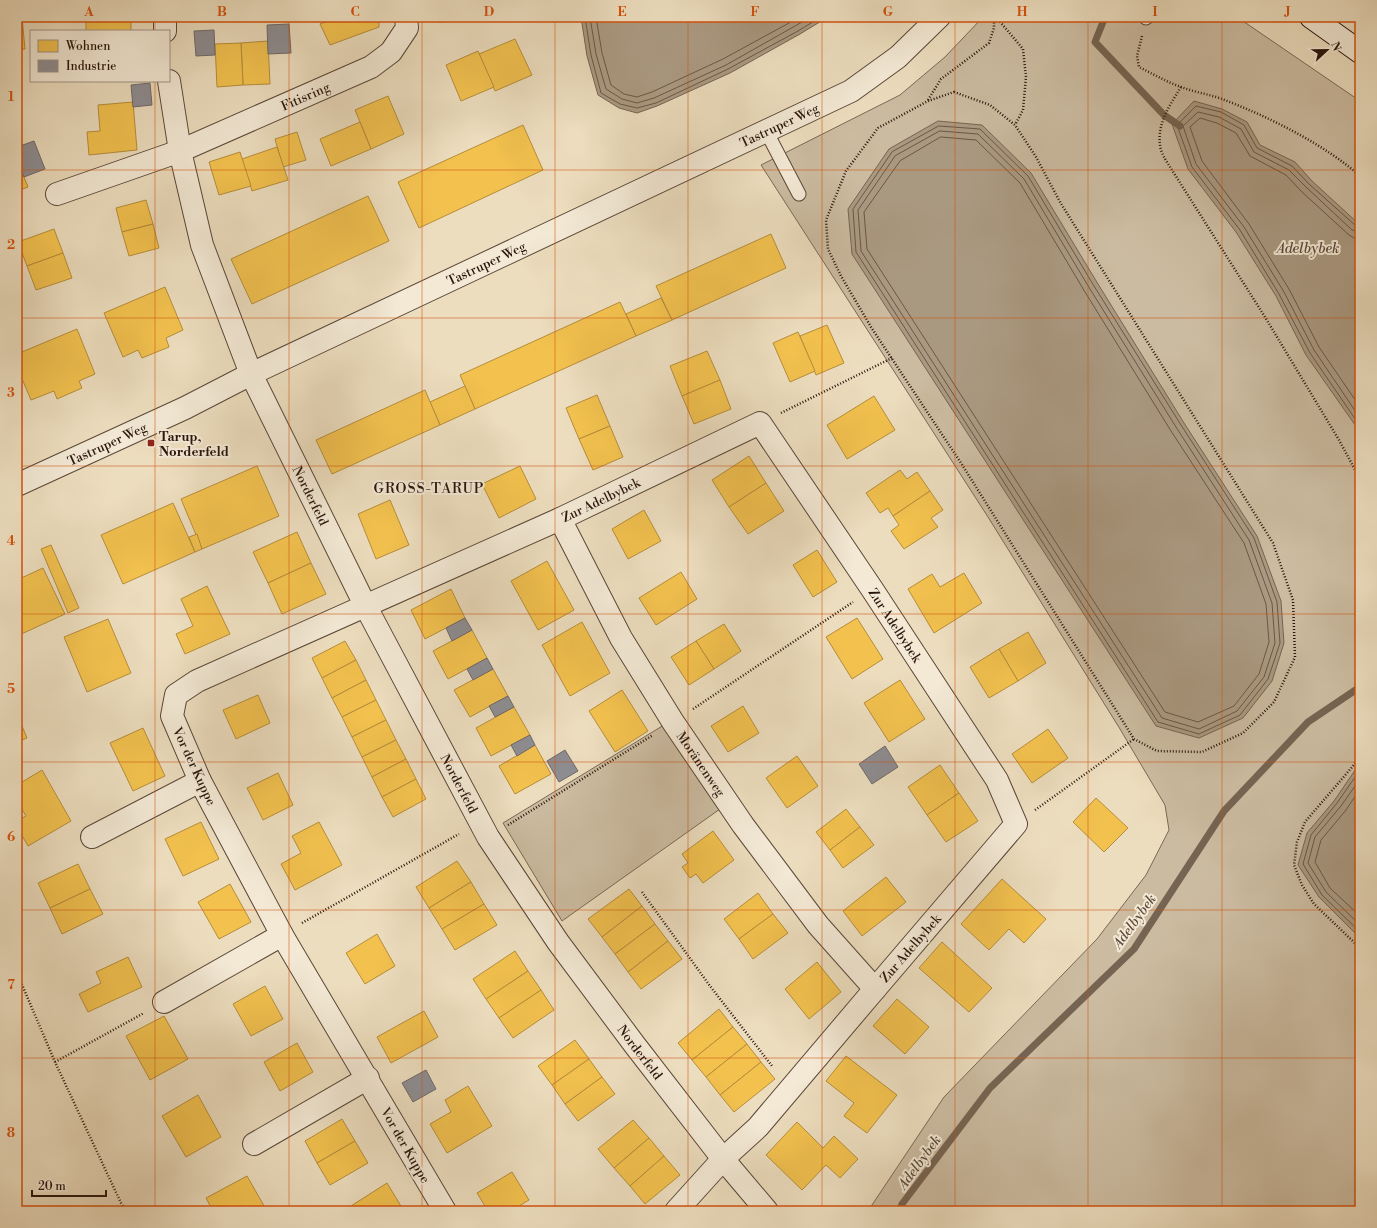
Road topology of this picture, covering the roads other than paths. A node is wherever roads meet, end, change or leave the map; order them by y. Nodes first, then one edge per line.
1 (164, 17) edge
2 (406, 17) edge
3 (939, 17) edge
4 (1311, 17) edge
5 (165, 30) edge
6 (1360, 52) edge
7 (169, 82) edge
8 (766, 131) junction
9 (180, 151) junction
10 (57, 194) dead end
11 (799, 194) dead end
12 (251, 374) junction
13 (17, 485) edge
14 (560, 519) junction
15 (365, 605) junction
16 (200, 781) junction
17 (92, 838) dead end
18 (282, 935) junction
19 (875, 989) junction
20 (164, 1002) road end
21 (368, 1078) junction
22 (254, 1144) dead end
23 (723, 1159) junction
24 (445, 1211) edge
25 (676, 1211) edge
26 (767, 1211) edge

1 - 5 street
2 - 9 street, Fitisring
3 - 8 street, Tastruper Weg
4 - 6 street
7 - 9 street
8 - 11 lane
8 - 12 street, Tastruper Weg
9 - 10 street, Fitisring
9 - 12 street
12 - 13 street, Tastruper Weg
12 - 15 street, Norderfeld
14 - 15 street, Zur Adelbybek
14 - 19 street, Moränenweg
14 - 19 street, Zur Adelbybek
15 - 16 street, Vor der Kuppe
15 - 23 street, Norderfeld
16 - 17 street
16 - 18 street, Vor der Kuppe
18 - 20 street
18 - 21 street, Vor der Kuppe
19 - 23 street, Zur Adelbybek
21 - 22 street
21 - 24 street, Vor der Kuppe
23 - 25 street
23 - 26 street, Norderfeld

